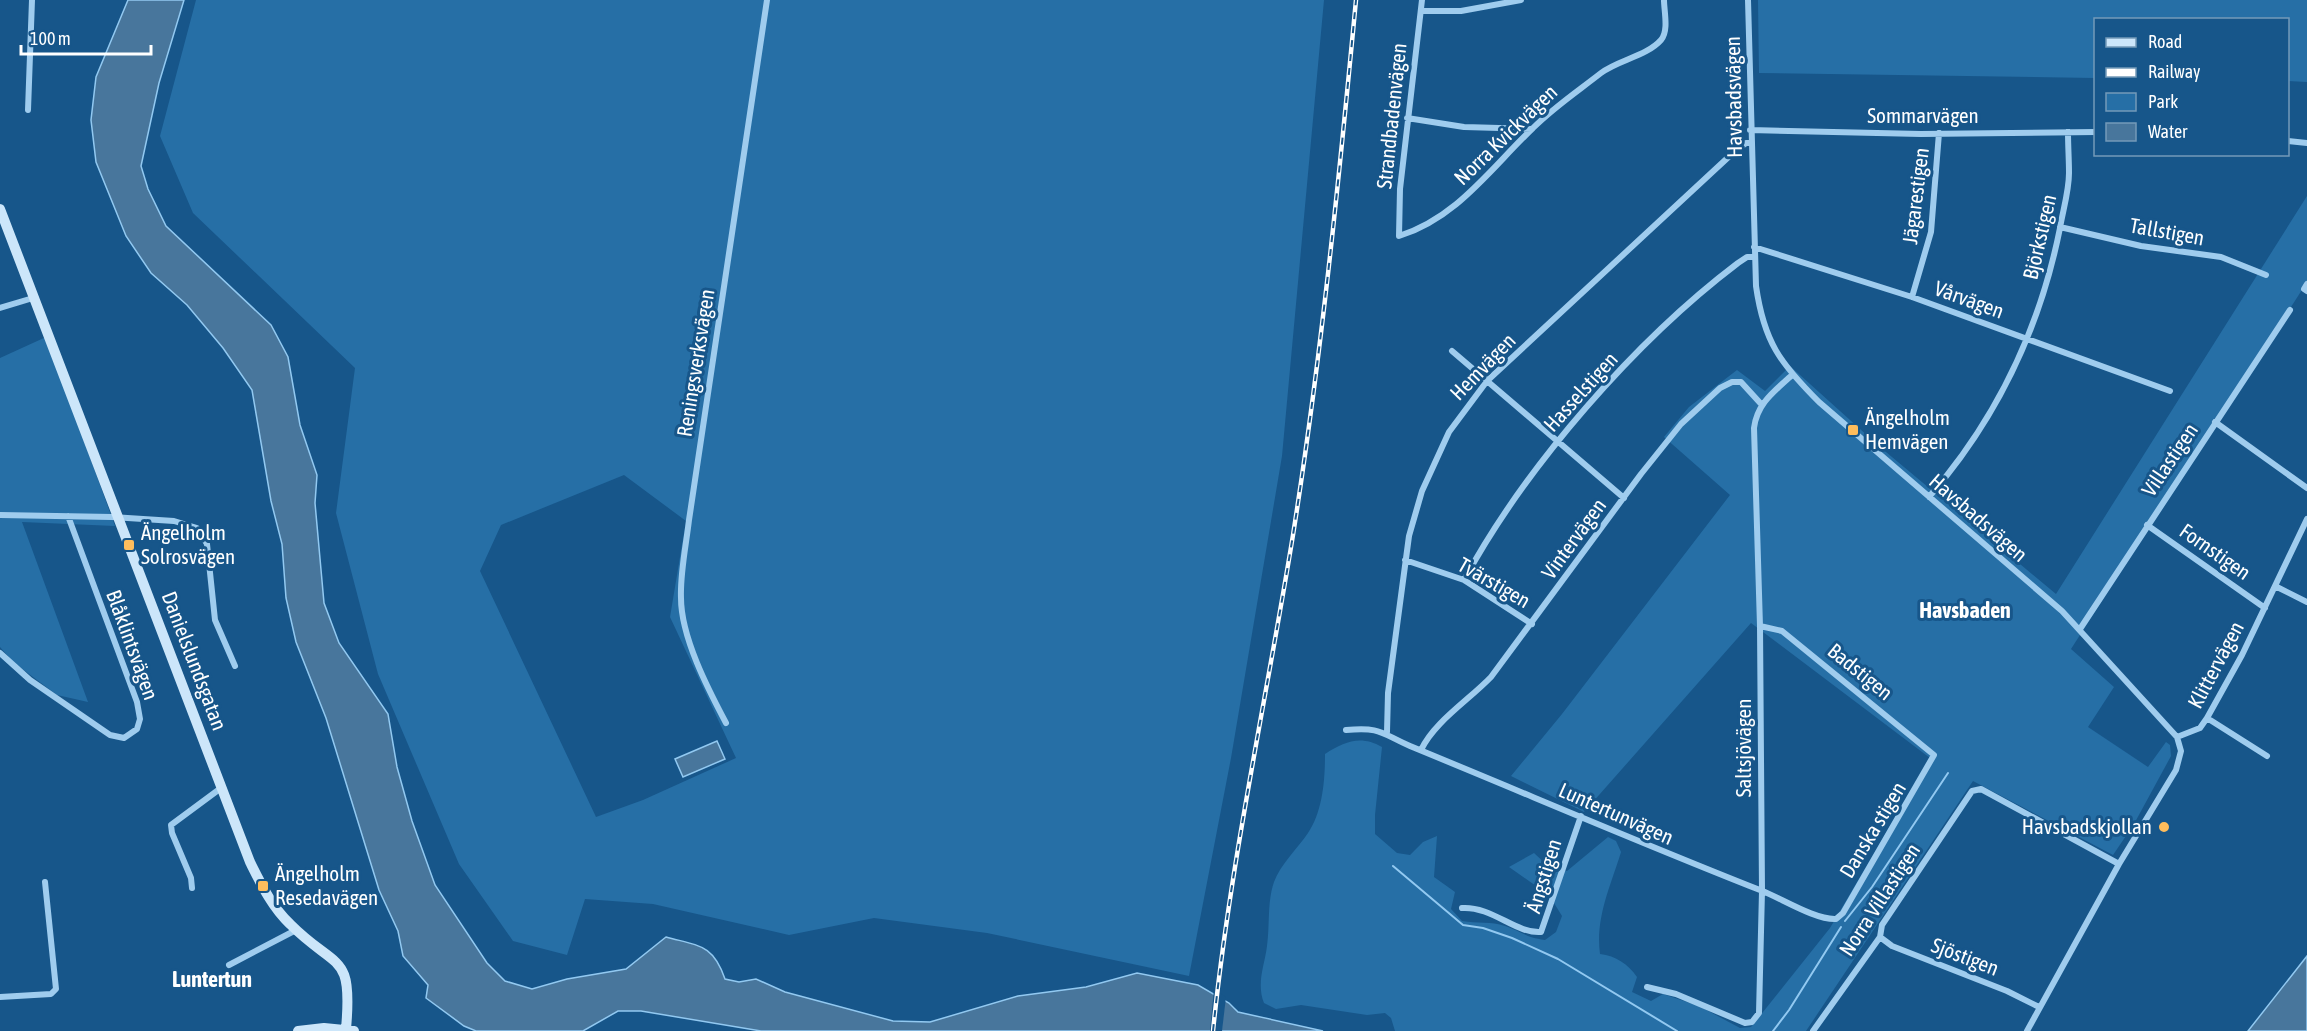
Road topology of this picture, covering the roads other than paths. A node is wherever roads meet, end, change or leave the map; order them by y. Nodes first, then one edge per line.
1 (32, 0) edge
2 (767, 0) edge
3 (1422, 0) edge
4 (1521, 0) edge
5 (1664, 0) edge
6 (1748, 0) edge
7 (1420, 11) junction
8 (28, 110) dead end
9 (1407, 118) junction
10 (1531, 129) junction
11 (1750, 130) junction
12 (2068, 132) junction
13 (2094, 132) edge
14 (1939, 134) junction
15 (2289, 141) edge
16 (1752, 143) junction
17 (2307, 143) edge
18 (0, 209) edge
19 (2060, 227) junction
20 (1399, 236) joint
21 (1754, 247) junction
22 (1754, 257) junction
23 (2266, 275) dead end
24 (1912, 297) junction
25 (33, 298) junction
26 (0, 308) edge
27 (2290, 310) dead end
28 (2028, 339) junction
29 (1452, 351) dead end
30 (1792, 375) junction
31 (1487, 381) junction
32 (2170, 391) dead end
33 (1762, 405) junction
34 (2215, 422) junction
35 (1557, 441) junction
36 (2307, 488) edge
37 (1929, 497) junction
38 (1624, 498) junction
39 (0, 515) edge
40 (68, 516) junction
41 (117, 517) junction
42 (2307, 519) edge
43 (2147, 525) junction
44 (1405, 560) junction
45 (1464, 580) junction
46 (2275, 586) junction
47 (2307, 602) edge
48 (2265, 608) junction
49 (1532, 624) junction
50 (1760, 626) junction
51 (2080, 629) junction
52 (0, 653) edge
53 (235, 666) dead end
54 (2207, 718) junction
55 (726, 723) dead end
56 (1346, 730) dead end
57 (1387, 732) junction
58 (2177, 737) junction
59 (1421, 750) junction
60 (1934, 755) joint
61 (2267, 756) dead end
62 (221, 788) junction
63 (1581, 816) junction
64 (2119, 864) junction
65 (45, 882) dead end
66 (192, 888) dead end
67 (1762, 891) junction
68 (1462, 908) dead end
69 (1836, 919) joint
70 (296, 930) junction
71 (1880, 938) junction
72 (229, 965) dead end
73 (1647, 987) dead end
74 (0, 997) edge
75 (2038, 1007) junction
76 (350, 1030) edge
77 (298, 1031) edge
78 (1813, 1031) edge
79 (2027, 1031) edge

1 - 8 street
2 - 55 street, Reningsverksvägen
3 - 7 street, Strandbadenvägen
4 - 7 street
5 - 10 street, Norra Kvickvägen
6 - 11 street, Havsbadsvägen
7 - 9 street, Strandbadenvägen
9 - 10 street
9 - 20 street, Strandbadenvägen
10 - 20 street, Norra Kvickvägen
11 - 14 street, Sommarvägen
11 - 16 street, Havsbadsvägen
12 - 13 street, Sommarvägen
12 - 14 street, Sommarvägen
12 - 19 street, Björkstigen
14 - 24 street, Jägarestigen
15 - 17 street
16 - 21 street, Havsbadsvägen
16 - 31 street, Hemvägen
18 - 25 street, Danielslundsgatan
19 - 23 street, Tallstigen
19 - 28 street, Björkstigen
21 - 22 street, Havsbadsvägen
21 - 24 street, Vårvägen
22 - 30 street, Havsbadsvägen
22 - 35 street, Hasselstigen
24 - 28 street, Vårvägen
25 - 26 street
25 - 41 street, Danielslundsgatan
27 - 34 street, Villastigen
28 - 32 street, Vårvägen
28 - 37 street, Björkstigen
29 - 31 street
30 - 33 street, Saltsjövägen
30 - 37 street, Havsbadsvägen
31 - 35 street
31 - 44 street, Hemvägen
33 - 38 street, Vintervägen
33 - 50 street, Saltsjövägen
34 - 36 street
34 - 43 street, Villastigen
35 - 38 street
35 - 45 street, Hasselstigen
37 - 51 street, Havsbadsvägen
38 - 49 street, Vintervägen
39 - 40 street
40 - 41 street
40 - 52 street, Blåklintsvägen
41 - 53 street
41 - 62 street, Danielslundsgatan
42 - 46 street, Klittervägen
43 - 48 street, Fornstigen
43 - 51 street, Villastigen
44 - 45 street, Tvärstigen
44 - 57 street, Hemvägen
45 - 49 street, Tvärstigen
46 - 47 street
46 - 48 street, Klittervägen
48 - 54 street, Klittervägen
49 - 59 street, Vintervägen
50 - 60 street, Badstigen
50 - 67 street, Saltsjövägen
51 - 58 street, Havsbadsvägen
54 - 58 street, Klittervägen
54 - 61 street
56 - 57 street
57 - 59 street, Luntertunvägen
58 - 64 street
59 - 63 street, Luntertunvägen
60 - 69 street, Danska stigen
62 - 66 street
62 - 70 street, Danielslundsgatan
63 - 67 street, Luntertunvägen
63 - 68 street, Ängstigen
64 - 71 street, Norra Villastigen
64 - 75 street
65 - 74 street
67 - 69 street, Luntertunvägen
67 - 73 street, Saltsjövägen
70 - 72 street
70 - 76 street, Danielslundsgatan
71 - 75 street, Sjöstigen
71 - 78 street, Norra Villastigen
75 - 79 street
76 - 77 street

